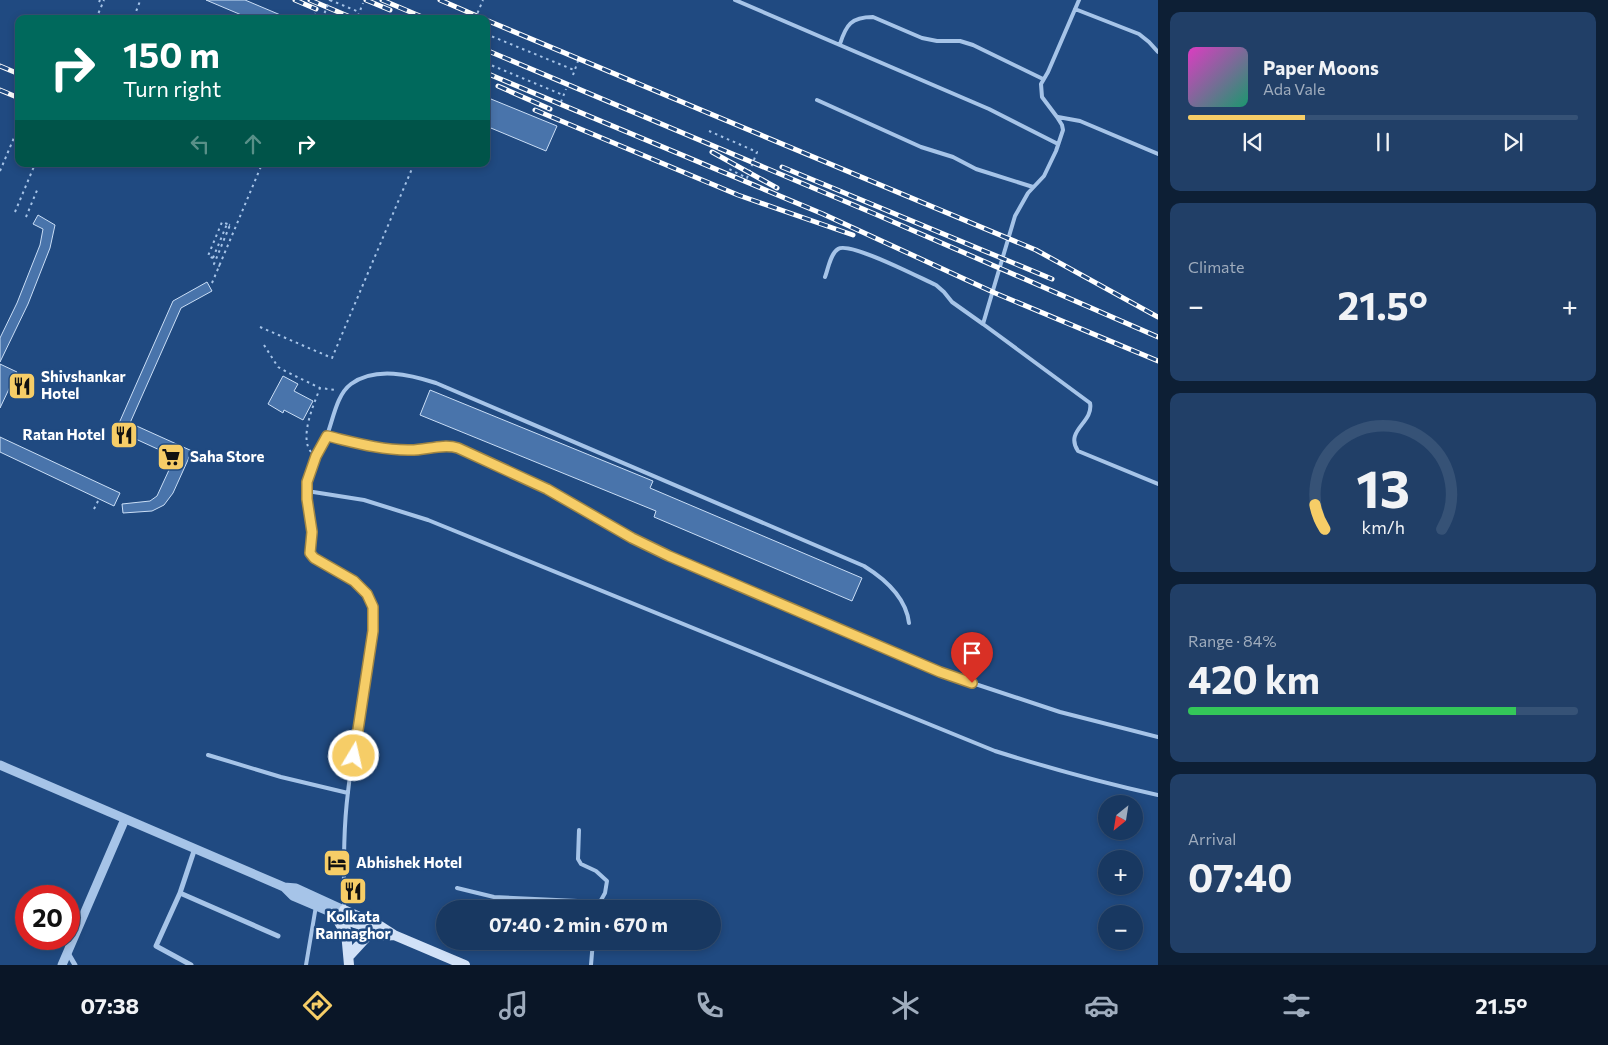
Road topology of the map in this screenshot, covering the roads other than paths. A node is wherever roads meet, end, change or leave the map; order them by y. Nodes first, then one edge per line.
1 (735, 0) edge
2 (1079, 0) edge
3 (1075, 9) junction
4 (840, 44) junction
5 (1158, 52) edge
6 (1044, 79) junction
7 (817, 100) dead end
8 (1057, 116) junction
9 (1058, 144) junction
10 (1158, 154) edge
11 (1033, 188) junction
12 (825, 277) dead end
13 (983, 324) junction
14 (327, 436) junction
15 (1158, 484) edge
16 (307, 491) junction
17 (910, 623) dead end
18 (1158, 737) edge
19 (208, 755) dead end
20 (0, 765) edge
21 (348, 792) junction
22 (1158, 795) edge
23 (125, 818) junction
24 (579, 830) dead end
25 (195, 848) junction
26 (284, 887) junction
27 (457, 888) dead end
28 (180, 893) junction
29 (557, 900) edge
30 (600, 900) edge
31 (316, 906) junction
32 (341, 914) junction
33 (372, 931) junction
34 (394, 935) junction
35 (278, 936) dead end
36 (592, 950) edge
37 (68, 952) junction
38 (350, 960) edge
39 (62, 965) edge
40 (75, 965) edge
41 (191, 965) edge
42 (306, 965) edge
43 (465, 965) edge
44 (591, 965) edge

1 - 4 lane
2 - 3 lane
3 - 5 lane
3 - 6 lane
4 - 6 lane
4 - 9 lane
6 - 8 lane
7 - 11 lane
8 - 9 lane
8 - 10 lane
9 - 11 lane
11 - 13 lane
12 - 13 lane
13 - 15 lane
14 - 16 lane
14 - 17 lane
14 - 18 lane
16 - 21 lane
16 - 22 lane
19 - 21 lane
20 - 23 street
21 - 32 lane
23 - 25 street
23 - 37 street
24 - 30 lane
25 - 26 street
25 - 28 street
26 - 31 street
26 - 32 street
27 - 29 lane
28 - 35 street
28 - 41 street
31 - 32 street
31 - 42 lane
32 - 33 main road
32 - 34 main road
32 - 38 main road
33 - 34 main road
33 - 38 main road
34 - 43 main road
36 - 44 lane
37 - 39 street
37 - 40 street

